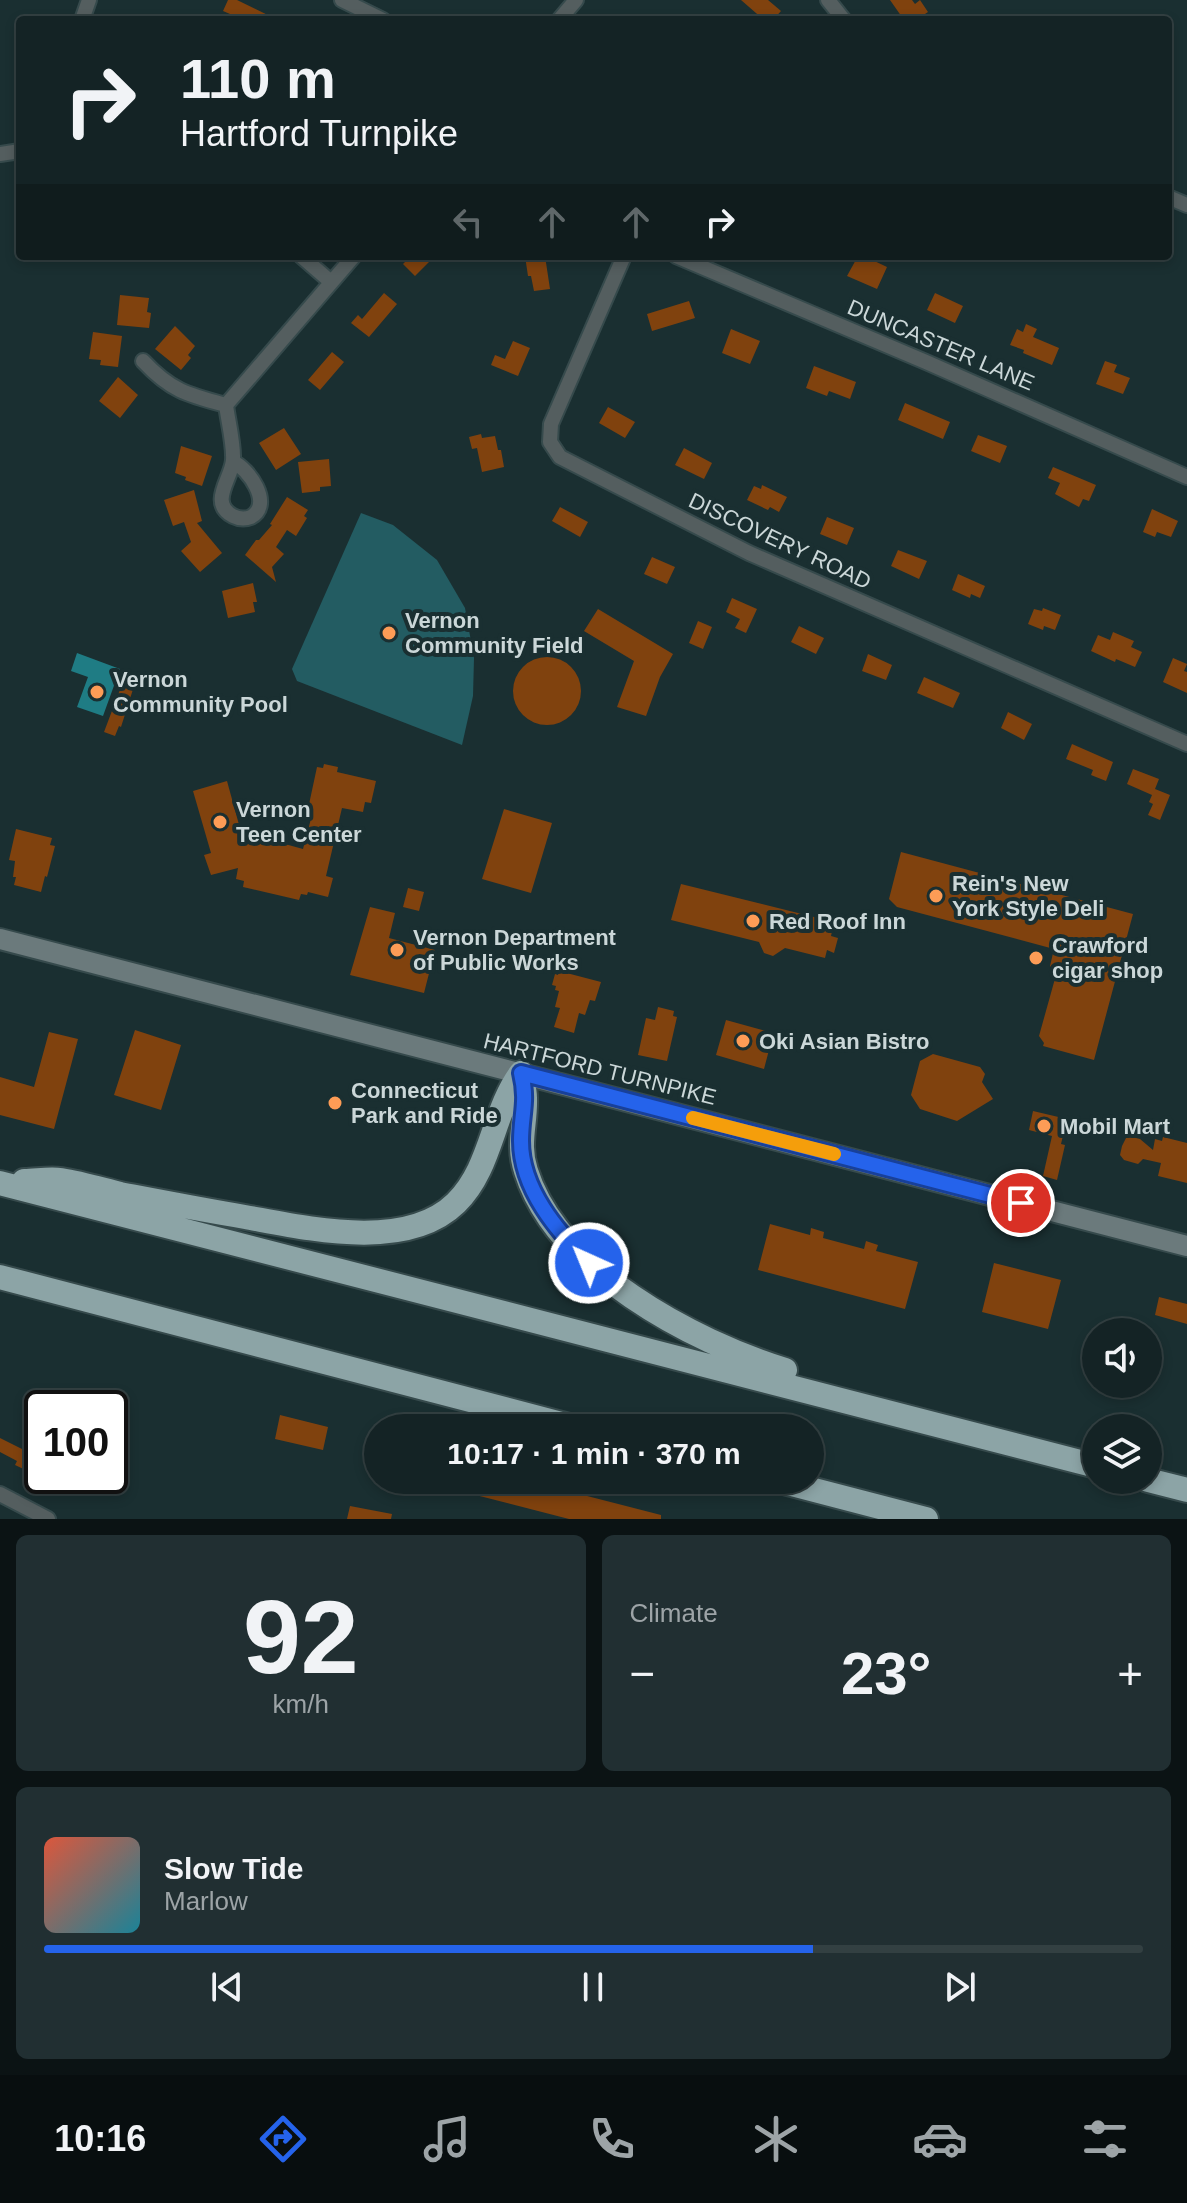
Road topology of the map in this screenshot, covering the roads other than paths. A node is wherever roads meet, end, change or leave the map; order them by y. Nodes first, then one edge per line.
1 (342, 0) edge
2 (576, 0) edge
3 (828, 0) edge
4 (375, 16) edge
5 (562, 16) edge
6 (841, 16) edge
7 (306, 260) edge
8 (350, 260) edge
9 (622, 260) edge
10 (685, 260) edge
11 (331, 282) junction
12 (143, 361) dead end
13 (226, 405) junction
14 (233, 462) dead end
15 (1187, 477) edge
16 (1187, 744) edge
17 (0, 939) edge
18 (521, 1073) junction
19 (0, 1183) edge
20 (1187, 1246) edge
21 (0, 1277) edge
22 (852, 1402) junction
23 (524, 1414) edge
24 (1082, 1462) edge
25 (1162, 1484) edge
26 (1187, 1490) edge
27 (824, 1492) edge
28 (0, 1494) edge
29 (48, 1519) edge
30 (926, 1519) edge

1 - 4 street
2 - 5 street
3 - 6 street
7 - 11 street
8 - 11 street
9 - 16 street, DISCOVERY ROAD
10 - 15 street, DUNCASTER LANE
11 - 13 street
12 - 13 street
13 - 14 street
17 - 18 main road, HARTFORD TURNPIKE
18 - 19 highway
18 - 20 main road, HARTFORD TURNPIKE
18 - 22 highway
19 - 22 highway
21 - 23 highway
22 - 24 highway
25 - 26 highway
27 - 30 highway
28 - 29 street

